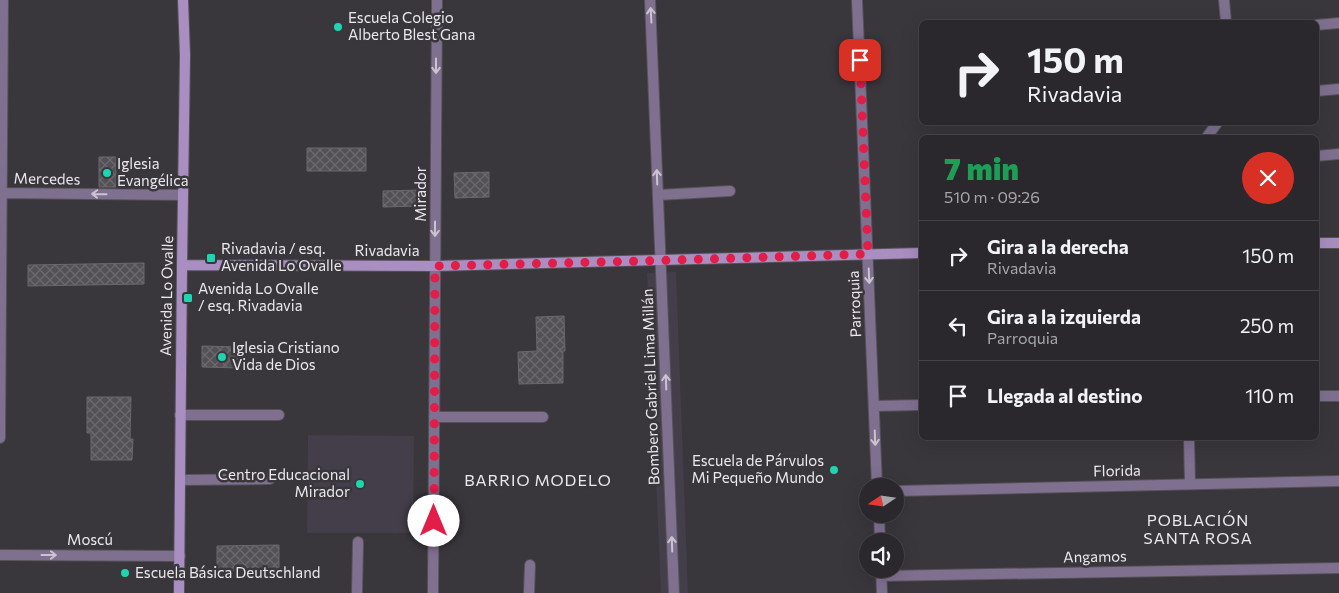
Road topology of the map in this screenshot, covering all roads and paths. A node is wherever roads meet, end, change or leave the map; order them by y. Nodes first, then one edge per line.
1 (3, 0) edge
2 (183, 0) edge
3 (436, 0) edge
4 (650, 0) edge
5 (857, 0) edge
6 (1224, 0) edge
7 (1226, 20) edge
8 (1339, 23) edge
9 (1319, 25) edge
10 (1339, 90) edge
11 (1319, 91) edge
12 (1339, 154) edge
13 (1319, 156) edge
14 (730, 191) dead end
15 (1, 193) edge
16 (183, 195) junction
17 (658, 195) junction
18 (1339, 243) edge
19 (1319, 244) edge
20 (919, 253) edge
21 (868, 254) junction
22 (661, 261) junction
23 (182, 265) junction
24 (435, 266) junction
25 (1319, 396) edge
26 (1339, 396) edge
27 (919, 405) edge
28 (874, 406) junction
29 (180, 415) junction
30 (279, 415) dead end
31 (434, 418) junction
32 (543, 418) dead end
33 (0, 438) edge
34 (1189, 440) edge
35 (878, 478) edge
36 (180, 480) junction
37 (270, 480) dead end
38 (1339, 481) edge
39 (1190, 484) junction
40 (904, 491) edge
41 (358, 542) dead end
42 (0, 555) edge
43 (180, 556) junction
44 (530, 565) dead end
45 (1339, 568) edge
46 (904, 572) edge
47 (881, 578) edge
48 (179, 593) edge
49 (357, 593) edge
50 (433, 593) edge
51 (529, 593) edge
52 (674, 593) edge
53 (882, 593) edge

1 - 15 street
2 - 16 street, Avenida Lo Ovalle
3 -> 24 street, Mirador
17 -> 4 street, Bombero Gabriel Lima Millán
5 - 21 street, Parroquia
6 - 7 street
8 - 9 street
10 - 11 street
12 - 13 street
14 - 17 street
16 -> 15 street, Mercedes
15 - 33 street
16 - 23 street, Avenida Lo Ovalle
17 - 22 street, Bombero Gabriel Lima Millán
18 - 19 street
20 - 21 street, Rivadavia
21 - 22 street, Rivadavia
21 -> 28 street, Parroquia
22 - 24 street, Rivadavia
52 -> 22 street, Bombero Gabriel Lima Millán
23 - 24 street, Rivadavia
23 - 29 street, Avenida Lo Ovalle
24 - 31 street, Mirador
25 - 26 street
27 - 28 street
28 -> 35 street, Parroquia
29 - 30 street
29 - 36 street, Avenida Lo Ovalle
31 - 32 street
31 - 50 street, Mirador
34 - 39 street
36 - 37 street
36 - 43 street, Avenida Lo Ovalle
38 - 39 street, Florida
39 - 40 street, Florida
41 - 49 street
42 -> 43 street, Moscú
43 - 48 street, Avenida Lo Ovalle
44 - 51 street
45 - 46 street, Angamos
47 - 53 street

